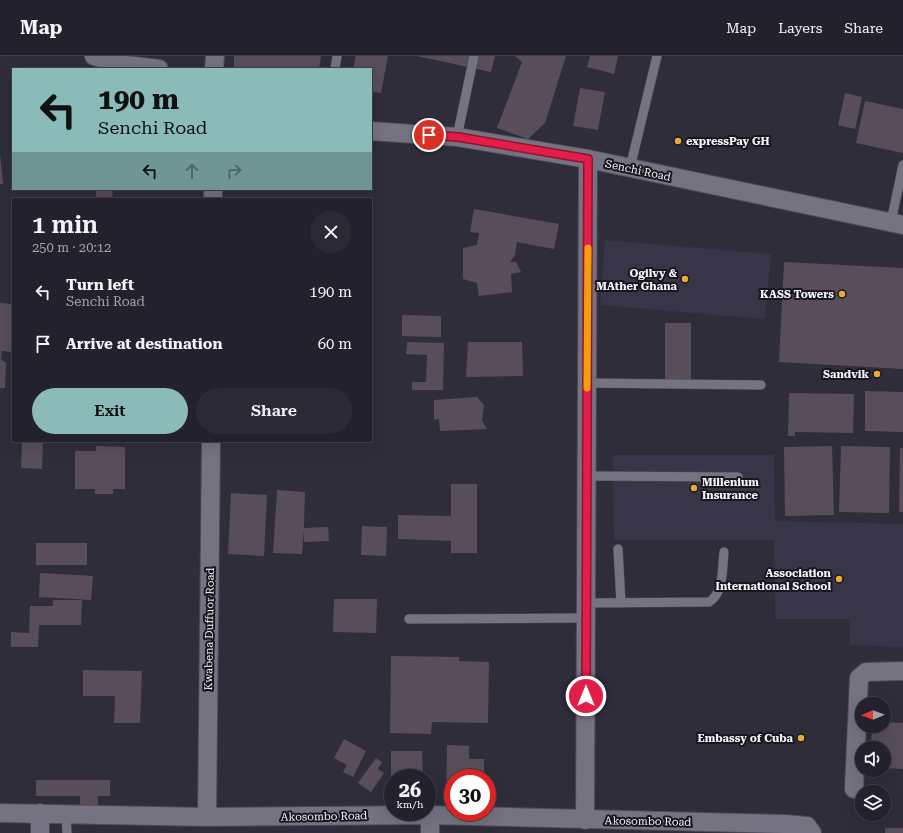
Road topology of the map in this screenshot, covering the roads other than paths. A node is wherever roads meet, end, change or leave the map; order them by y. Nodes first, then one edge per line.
1 (94, 56) edge
2 (215, 56) edge
3 (337, 56) edge
4 (474, 56) edge
5 (657, 56) edge
6 (151, 68) edge
7 (214, 68) edge
8 (336, 68) edge
9 (372, 131) edge
10 (458, 137) junction
11 (588, 159) junction
12 (903, 165) edge
13 (630, 168) junction
14 (900, 197) edge
15 (897, 224) edge
16 (587, 383) junction
17 (761, 385) dead end
18 (210, 442) edge
19 (587, 476) junction
20 (738, 477) dead end
21 (618, 549) dead end
22 (724, 552) dead end
23 (621, 603) junction
24 (586, 611) junction
25 (409, 619) dead end
26 (903, 671) edge
27 (854, 789) dead end
28 (0, 813) edge
29 (40, 813) junction
30 (66, 814) junction
31 (384, 815) edge
32 (436, 815) edge
33 (207, 817) junction
34 (585, 820) junction
35 (430, 821) edge
36 (40, 833) edge
37 (67, 833) edge
38 (430, 833) edge
39 (812, 833) edge

1 - 6 street
2 - 7 street
3 - 8 lane
4 - 10 lane
5 - 13 lane
9 - 10 street, Senchi Road
10 - 11 street, Senchi Road
11 - 13 street, Senchi Road
11 - 16 street
12 - 14 lane
13 - 15 street, Senchi Road
14 - 15 lane
16 - 17 lane
16 - 19 street
18 - 33 street, Kwabena Duffuor Road
19 - 20 lane
19 - 24 street
21 - 23 lane
22 - 23 lane
23 - 24 lane
24 - 25 lane
24 - 34 street
26 - 27 street
28 - 29 street, Akosombo Road
29 - 30 street, Akosombo Road
29 - 36 street
30 - 33 street, Akosombo Road
30 - 37 lane
31 - 33 street, Akosombo Road
32 - 34 street, Akosombo Road
34 - 39 street, Akosombo Road
35 - 38 street

